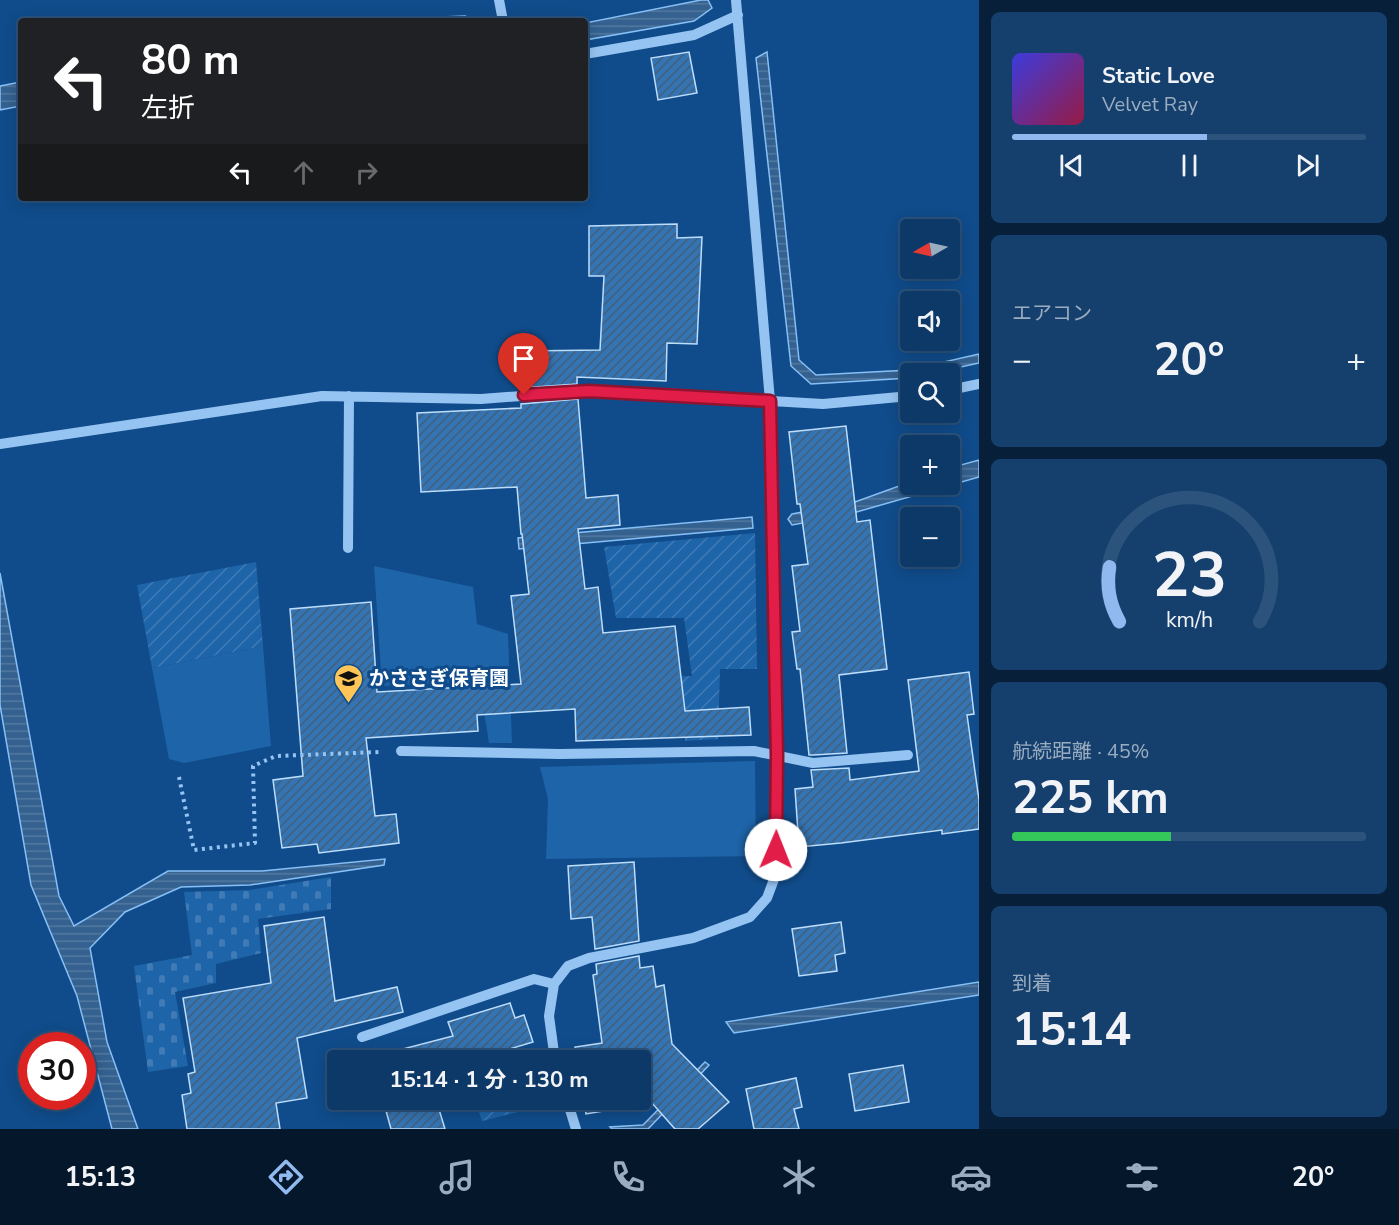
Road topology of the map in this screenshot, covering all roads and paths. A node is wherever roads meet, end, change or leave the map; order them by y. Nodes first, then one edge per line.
1 (499, 0) edge
2 (736, 0) edge
3 (738, 15) junction
4 (502, 18) edge
5 (588, 53) edge
6 (979, 384) edge
7 (960, 388) edge
8 (349, 396) junction
9 (900, 397) edge
10 (770, 401) junction
11 (0, 444) edge
12 (348, 548) dead end
13 (401, 751) joint
14 (777, 755) junction
15 (908, 755) dead end
16 (179, 777) dead end
17 (554, 984) junction
18 (362, 1037) dead end
19 (554, 1050) edge
20 (570, 1110) edge
21 (576, 1129) edge

1 - 4 street
2 - 3 street
3 - 5 street
3 - 10 street
6 - 7 street
8 - 10 street
8 - 11 street
8 - 12 street
9 - 10 street
10 - 14 street
13 - 14 street
13 - 16 path
14 - 15 street
14 - 17 street
17 - 18 street
17 - 19 street
20 - 21 street

